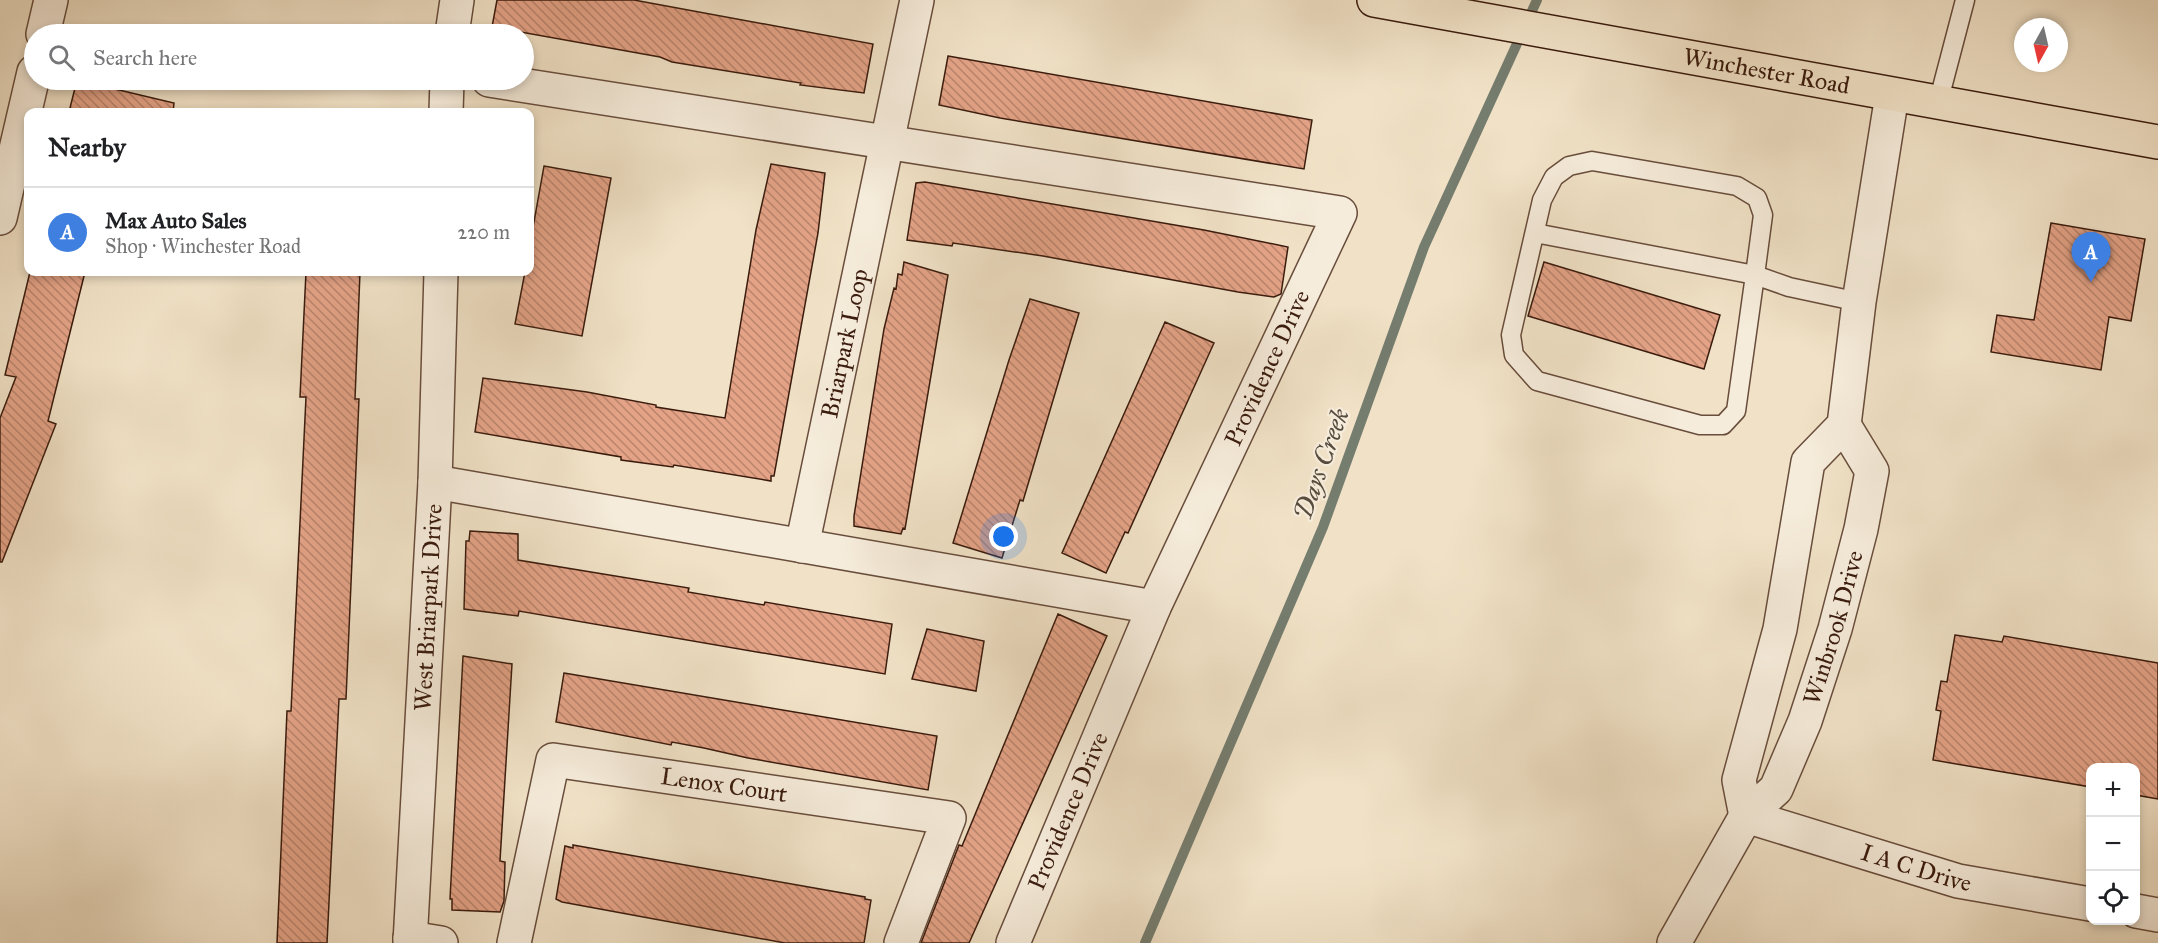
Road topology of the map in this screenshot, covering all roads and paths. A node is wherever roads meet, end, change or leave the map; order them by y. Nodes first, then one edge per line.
1 (51, 0) edge
2 (457, 0) edge
3 (917, 0) edge
4 (1965, 0) edge
5 (1387, 2) edge
6 (47, 24) edge
7 (453, 24) edge
8 (534, 87) edge
9 (30, 90) edge
10 (447, 90) edge
11 (1892, 95) junction
12 (1938, 103) junction
13 (26, 108) edge
14 (446, 108) edge
15 (24, 115) edge
16 (888, 140) junction
17 (2158, 141) edge
18 (0, 219) edge
19 (1534, 233) junction
20 (1755, 275) junction
21 (441, 276) edge
22 (1859, 302) junction
23 (1844, 425) junction
24 (435, 482) junction
25 (802, 546) junction
26 (1154, 607) junction
27 (1746, 816) junction
28 (2086, 903) edge
29 (2140, 912) edge
30 (2158, 915) edge
31 (420, 942) edge
32 (514, 943) edge
33 (901, 943) edge
34 (1013, 943) edge
35 (1674, 943) edge

1 - 6 street
2 - 7 street
3 - 16 street, Briarpark Loop
4 - 12 lane
5 - 11 main road, Winchester Road
8 - 16 street
9 - 13 street
10 - 14 street
11 - 12 main road, Winchester Road
11 - 22 street
12 - 17 main road, Winchester Road
15 - 18 street
16 - 25 street, Briarpark Loop
16 - 26 street, Providence Drive
19 - 20 lane
19 - 20 lane
19 - 20 lane
20 - 22 lane
21 - 24 street, West Briarpark Drive
22 - 23 street
23 - 27 street, Winbrook Drive
23 - 27 street, Winbrook Drive
24 - 25 street
24 - 31 street, West Briarpark Drive
25 - 26 street
26 - 34 street, Providence Drive
27 - 28 street, I A C Drive
27 - 35 street, Winbrook Drive
29 - 30 street
32 - 33 street, Lenox Court

